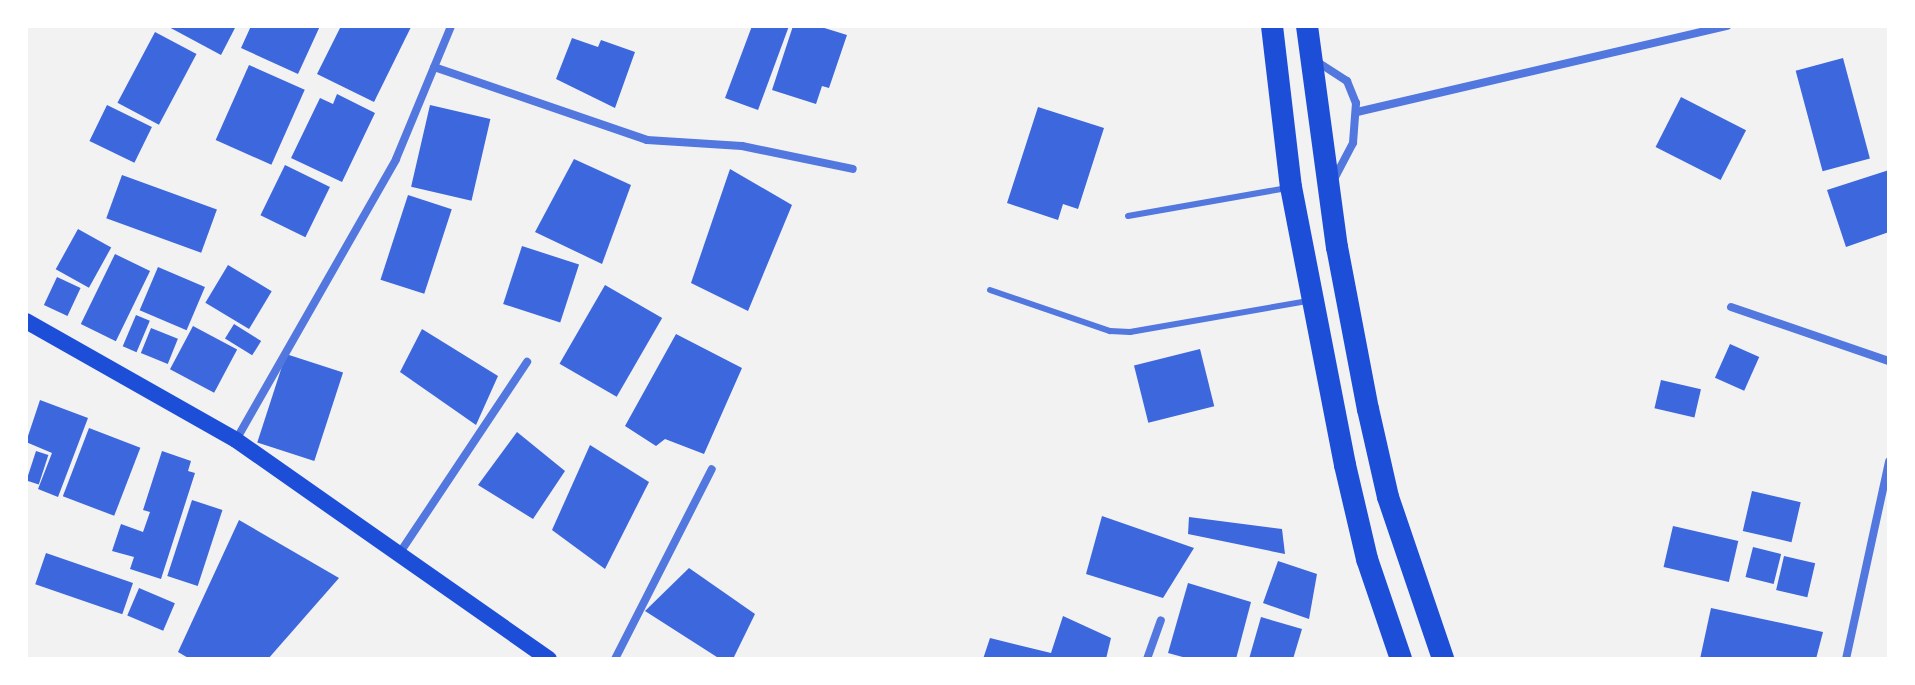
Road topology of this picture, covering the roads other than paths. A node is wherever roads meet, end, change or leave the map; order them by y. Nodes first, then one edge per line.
1 (451, 26) edge
2 (1272, 26) edge
3 (1307, 26) edge
4 (1727, 26) edge
5 (1312, 58) junction
6 (434, 67) junction
7 (1357, 112) junction
8 (853, 169) dead end
9 (1291, 187) junction
10 (1329, 189) junction
11 (1128, 216) dead end
12 (990, 290) dead end
13 (1315, 299) junction
14 (1731, 307) dead end
15 (26, 321) edge
16 (1889, 361) edge
17 (527, 362) dead end
18 (236, 440) junction
19 (1889, 462) edge
20 (712, 469) dead end
21 (398, 555) junction
22 (1161, 620) dead end
23 (549, 659) edge
24 (615, 659) edge
25 (1147, 659) edge
26 (1401, 659) edge
27 (1443, 659) edge
28 (1846, 659) edge

1 - 6 street
2 - 9 highway
3 - 5 highway
4 - 7 street
5 - 7 street
5 - 10 highway
6 - 8 street
6 - 18 street
7 - 10 street
9 - 11 lane
9 - 13 highway
10 - 27 highway
12 - 13 lane
13 - 26 highway
14 - 16 street
15 - 18 main road
17 - 21 street
18 - 21 main road
19 - 28 street
20 - 24 street
21 - 23 main road
22 - 25 street

